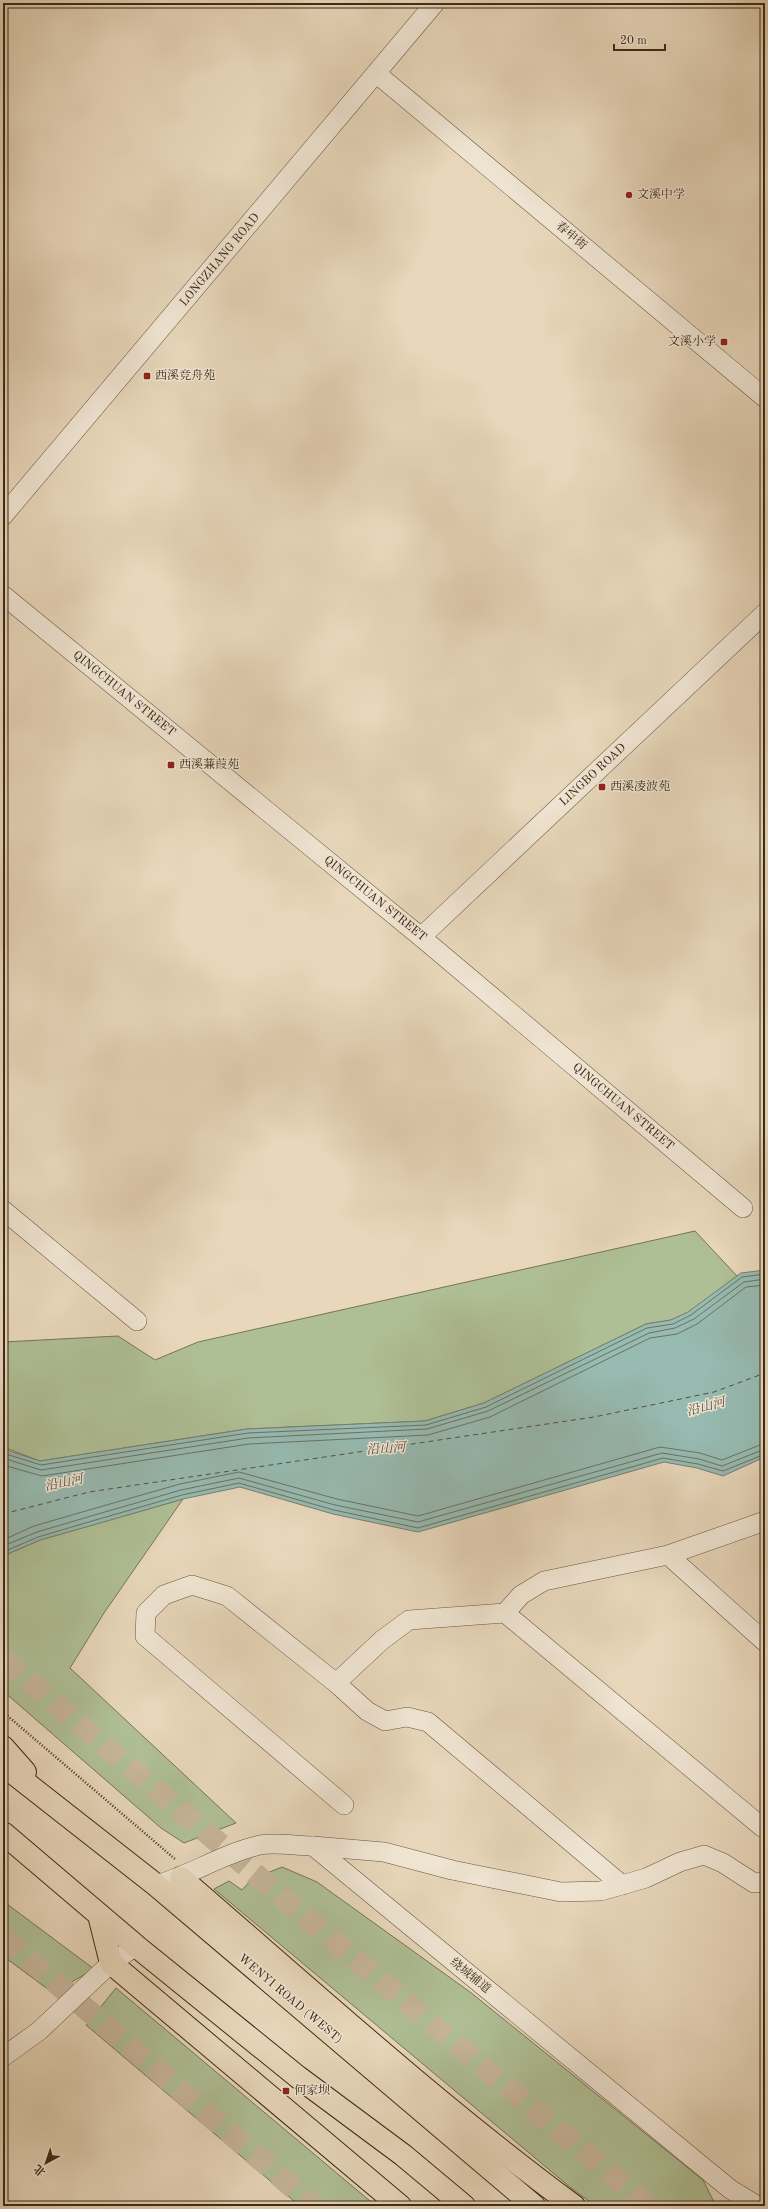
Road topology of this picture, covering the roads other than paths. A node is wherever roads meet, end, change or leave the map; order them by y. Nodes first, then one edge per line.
1 (435, 3) edge
2 (377, 74) junction
3 (765, 398) edge
4 (3, 516) edge
5 (3, 595) edge
6 (765, 613) edge
7 (421, 937) junction
8 (743, 1208) dead end
9 (3, 1210) edge
10 (137, 1320) dead end
11 (765, 1521) edge
12 (668, 1555) junction
13 (505, 1612) junction
14 (765, 1642) edge
15 (336, 1683) junction
16 (3, 1747) edge
17 (3, 1765) edge
18 (42, 1796) junction
19 (344, 1805) dead end
20 (762, 1827) dead end
21 (3, 1833) edge
22 (313, 1846) junction
23 (185, 1875) junction
24 (622, 1884) junction
25 (156, 1885) junction
26 (761, 1885) edge
27 (99, 1915) junction
28 (136, 1946) junction
29 (111, 1963) junction
30 (3, 2057) edge
31 (405, 2071) junction
32 (447, 2132) junction
33 (523, 2168) junction
34 (400, 2206) edge
35 (464, 2206) edge
36 (534, 2206) edge
37 (574, 2206) edge
38 (758, 2206) edge

1 - 2 street, LONGZHANG ROAD
2 - 3 street, 春申街
2 - 4 street, LONGZHANG ROAD
5 - 7 street, QINGCHUAN STREET
6 - 7 street, LINGBO ROAD
7 - 8 street, QINGCHUAN STREET
9 - 10 street
11 - 12 street
12 - 13 street
12 - 14 street
13 - 15 street
13 - 20 street
15 - 19 street
15 - 24 street
16 - 18 main road, WENYI ROAD (WEST)
17 - 18 main road, WENYI ROAD (WEST)
18 - 25 main road, WENYI ROAD (WEST)
21 - 27 main road
22 - 23 street
22 - 24 street
22 - 38 street, 绕城辅道
23 - 25 street
23 - 31 main road
24 - 26 street
25 - 32 main road, WENYI ROAD (WEST)
27 - 28 main road
27 - 29 main road
28 - 29 street
28 - 35 main road
29 - 30 street
29 - 34 main road
31 - 32 main road
31 - 33 main road
32 - 33 main road
32 - 36 main road, WENYI ROAD (WEST)
33 - 37 main road

